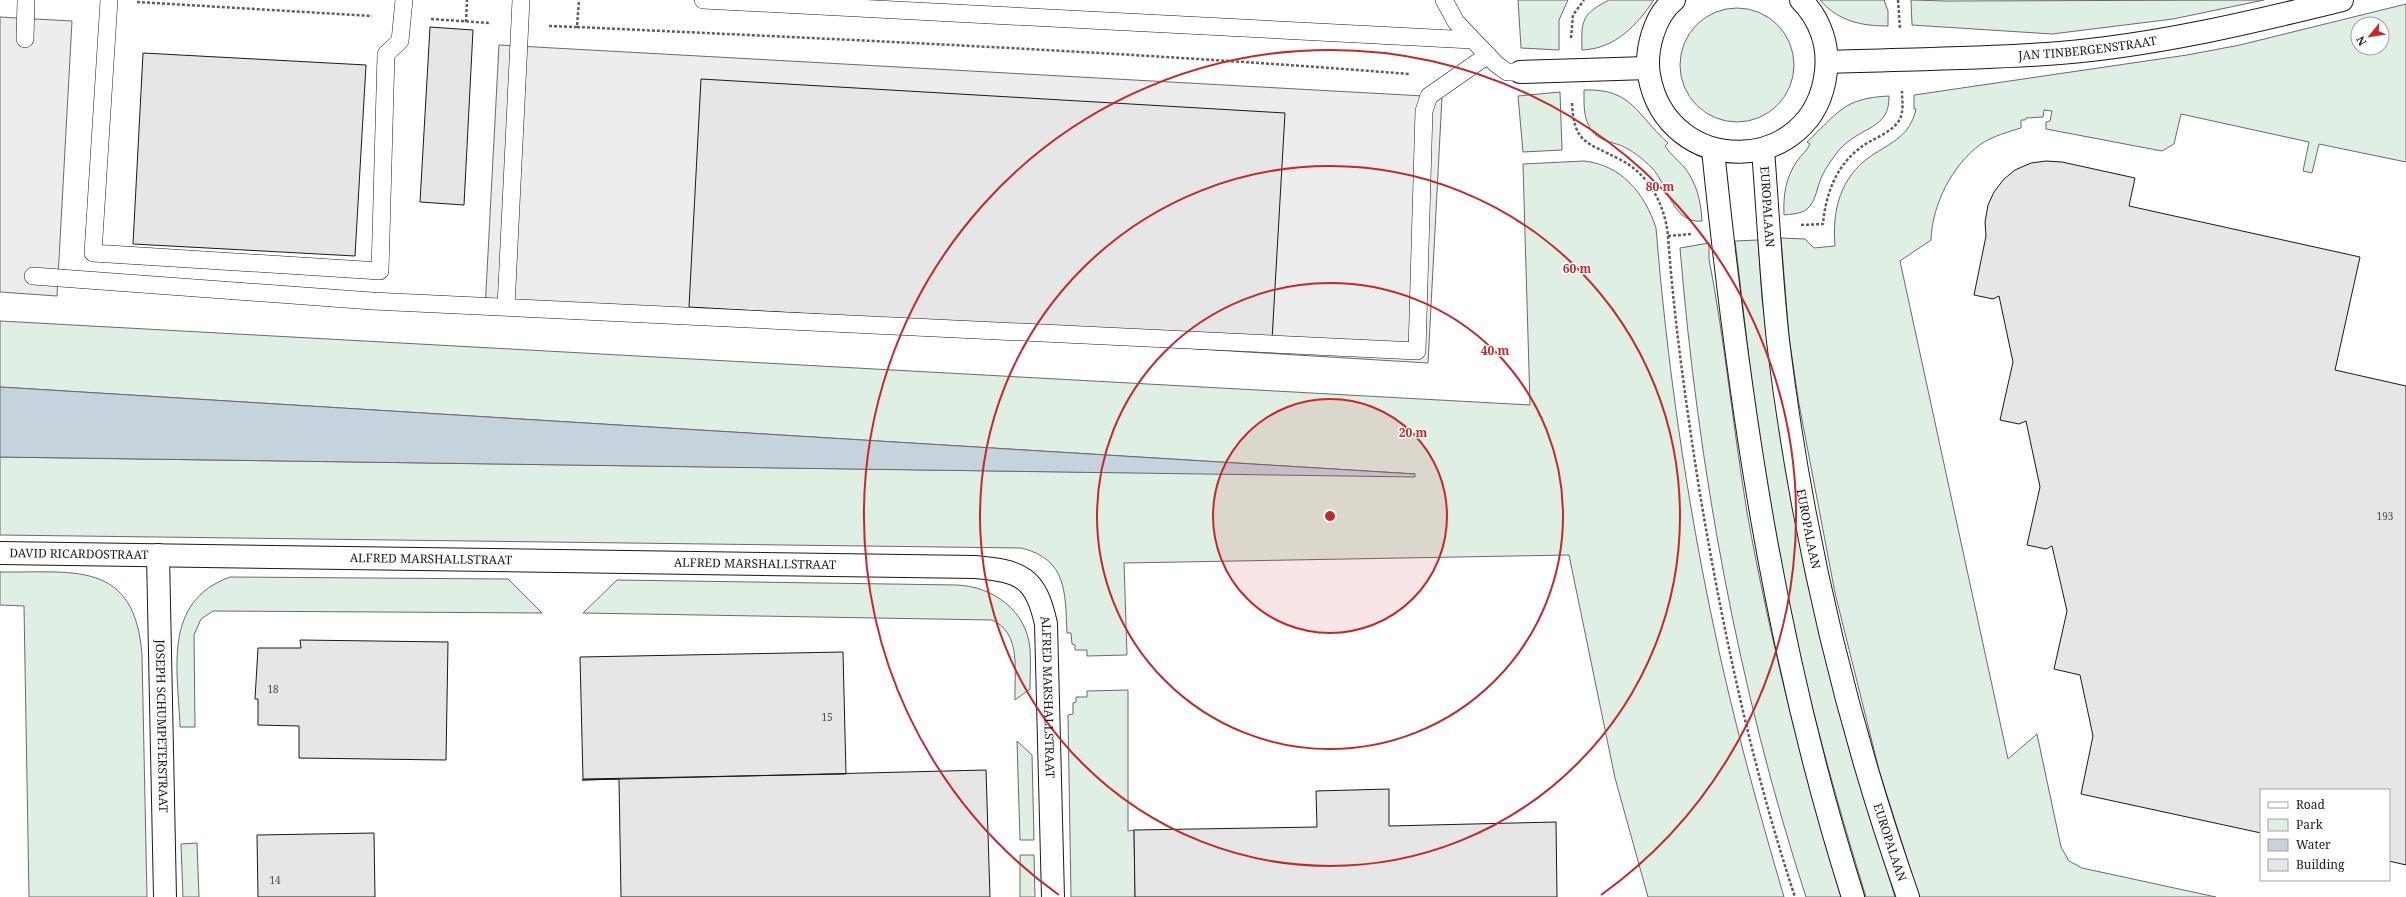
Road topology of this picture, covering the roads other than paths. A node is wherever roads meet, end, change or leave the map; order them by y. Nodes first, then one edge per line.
1 (26, 0) edge
2 (109, 0) edge
3 (404, 0) edge
4 (521, 0) edge
5 (703, 0) edge
6 (1444, 0) edge
7 (1674, 0) edge
8 (1800, 0) edge
9 (2342, 0) edge
10 (25, 38) dead end
11 (1472, 40) junction
12 (1488, 55) junction
13 (1827, 62) junction
14 (1648, 68) junction
15 (1520, 72) joint
16 (1713, 150) junction
17 (1763, 150) junction
18 (33, 276) dead end
19 (506, 307) junction
20 (0, 553) edge
21 (158, 555) junction
22 (165, 897) edge
23 (1053, 897) edge
24 (1853, 897) edge
25 (1908, 897) edge

1 - 10 lane
2 - 3 lane
4 - 19 lane
5 - 11 lane
6 - 11 lane
7 - 14 street
8 - 13 street
9 - 13 street, JAN TINBERGENSTRAAT
11 - 12 lane
12 - 15 lane
12 - 19 lane
13 - 17 street
14 - 15 street
14 - 16 street
16 - 17 street
16 - 24 street
17 - 25 street, EUROPALAAN
18 - 19 lane
20 - 21 street, DAVID RICARDOSTRAAT
21 - 22 street, JOSEPH SCHUMPETERSTRAAT
21 - 23 street, ALFRED MARSHALLSTRAAT

